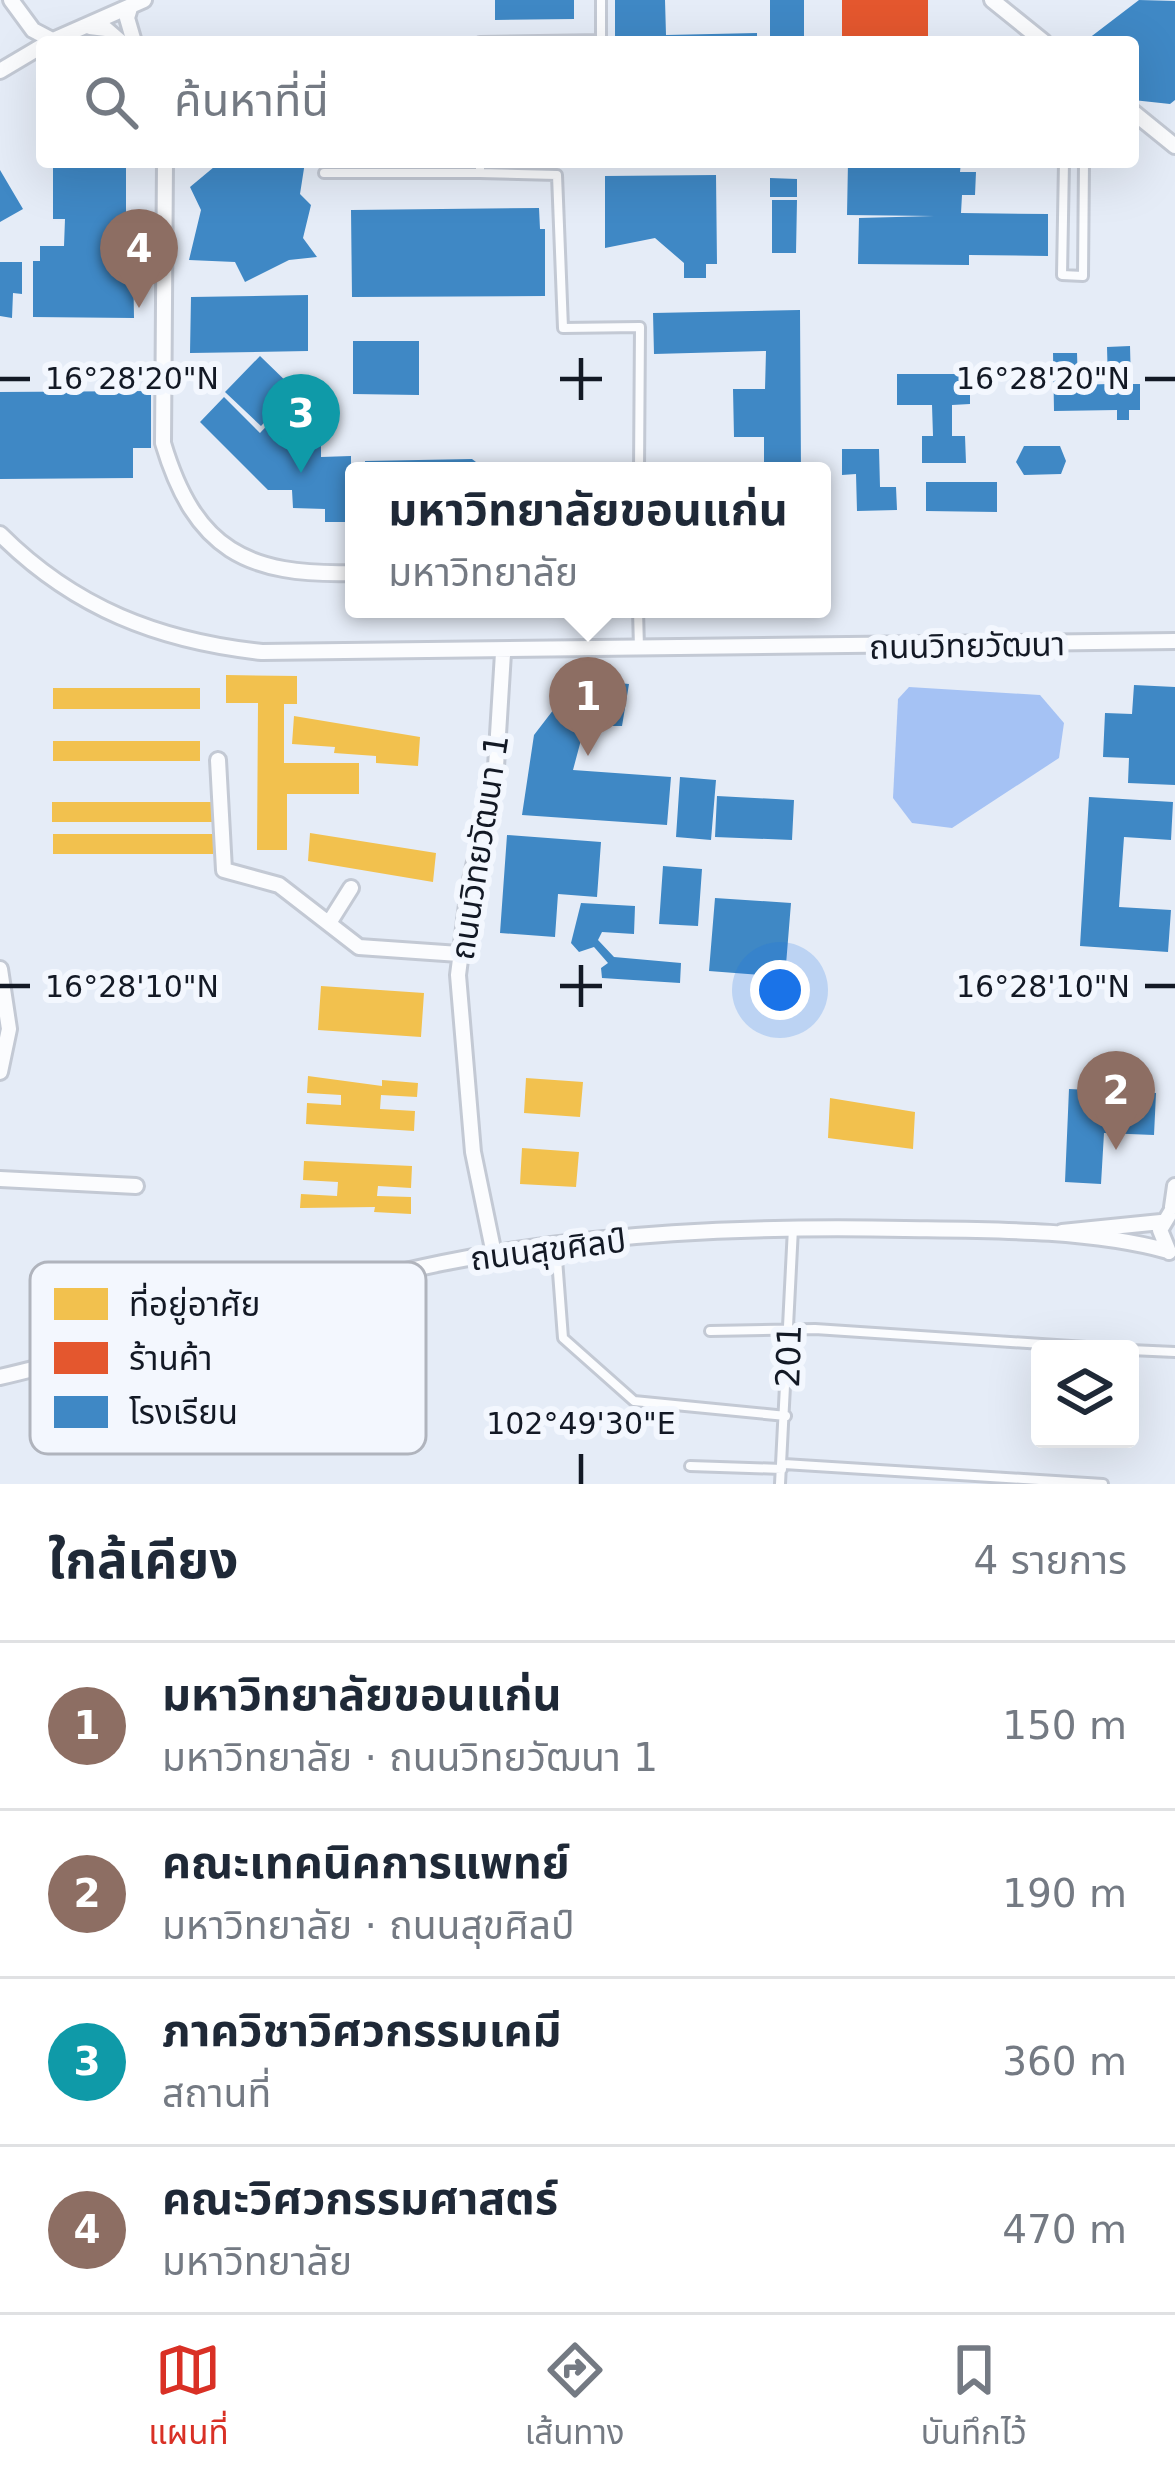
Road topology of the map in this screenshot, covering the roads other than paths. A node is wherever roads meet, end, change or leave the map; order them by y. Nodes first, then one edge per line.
1 (9, 0) edge
2 (601, 0) edge
3 (992, 0) edge
4 (137, 4) edge
5 (0, 13) edge
6 (87, 27) junction
7 (40, 36) edge
8 (65, 36) edge
9 (114, 36) edge
10 (132, 36) edge
11 (601, 36) edge
12 (1037, 36) edge
13 (36, 50) edge
14 (0, 71) edge
15 (1139, 117) edge
16 (1175, 146) edge
17 (164, 168) edge
18 (450, 168) edge
19 (490, 168) edge
20 (1064, 168) edge
21 (1084, 168) edge
22 (325, 172) dead end
23 (639, 462) edge
24 (0, 534) edge
25 (345, 574) edge
26 (638, 618) edge
27 (1175, 641) edge
28 (639, 650) junction
29 (503, 653) junction
30 (218, 760) dead end
31 (352, 887) dead end
32 (329, 923) junction
33 (459, 954) junction
34 (0, 969) edge
35 (0, 1072) edge
36 (0, 1179) edge
37 (136, 1186) dead end
38 (1175, 1186) edge
39 (1174, 1206) edge
40 (1161, 1222) junction
41 (793, 1227) junction
42 (1039, 1234) junction
43 (556, 1246) junction
44 (494, 1254) junction
45 (1172, 1254) edge
46 (426, 1268) edge
47 (790, 1330) junction
48 (710, 1331) dead end
49 (1031, 1344) edge
50 (1139, 1350) edge
51 (1175, 1352) edge
52 (30, 1369) edge
53 (0, 1377) edge
54 (786, 1417) junction
55 (690, 1466) dead end
56 (783, 1466) junction
57 (781, 1484) edge
58 (1103, 1484) edge

1 - 5 street
1 - 7 street
2 - 11 lane
3 - 12 street
4 - 6 street
4 - 10 street
6 - 8 street
6 - 9 street
13 - 14 street
15 - 16 street
17 - 25 street
18 - 22 lane
19 - 23 lane
20 - 21 lane
24 - 29 street, ถนนวิทยวัฒนา
26 - 28 lane
27 - 28 street, ถนนวิทยวัฒนา
28 - 29 street, ถนนวิทยวัฒนา
29 - 33 street, ถนนวิทยวัฒนา 1
30 - 32 street
31 - 32 street
32 - 33 street
33 - 44 street, ถนนวิทยวัฒนา 1
34 - 35 street
36 - 37 street
38 - 39 street
39 - 40 street
40 - 42 street
40 - 45 street
41 - 42 street, ถนนสุขศิลป์
41 - 43 street, ถนนสุขศิลป์
41 - 47 lane, 201
42 - 45 street
43 - 44 street, ถนนสุขศิลป์
43 - 54 lane
44 - 46 street, ถนนสุขศิลป์
47 - 48 lane
47 - 49 lane
47 - 54 lane, 201
50 - 51 lane
52 - 53 street, ถนนสุขศิลป์
54 - 56 lane, 201
55 - 56 lane
56 - 57 lane, 201
56 - 58 lane

